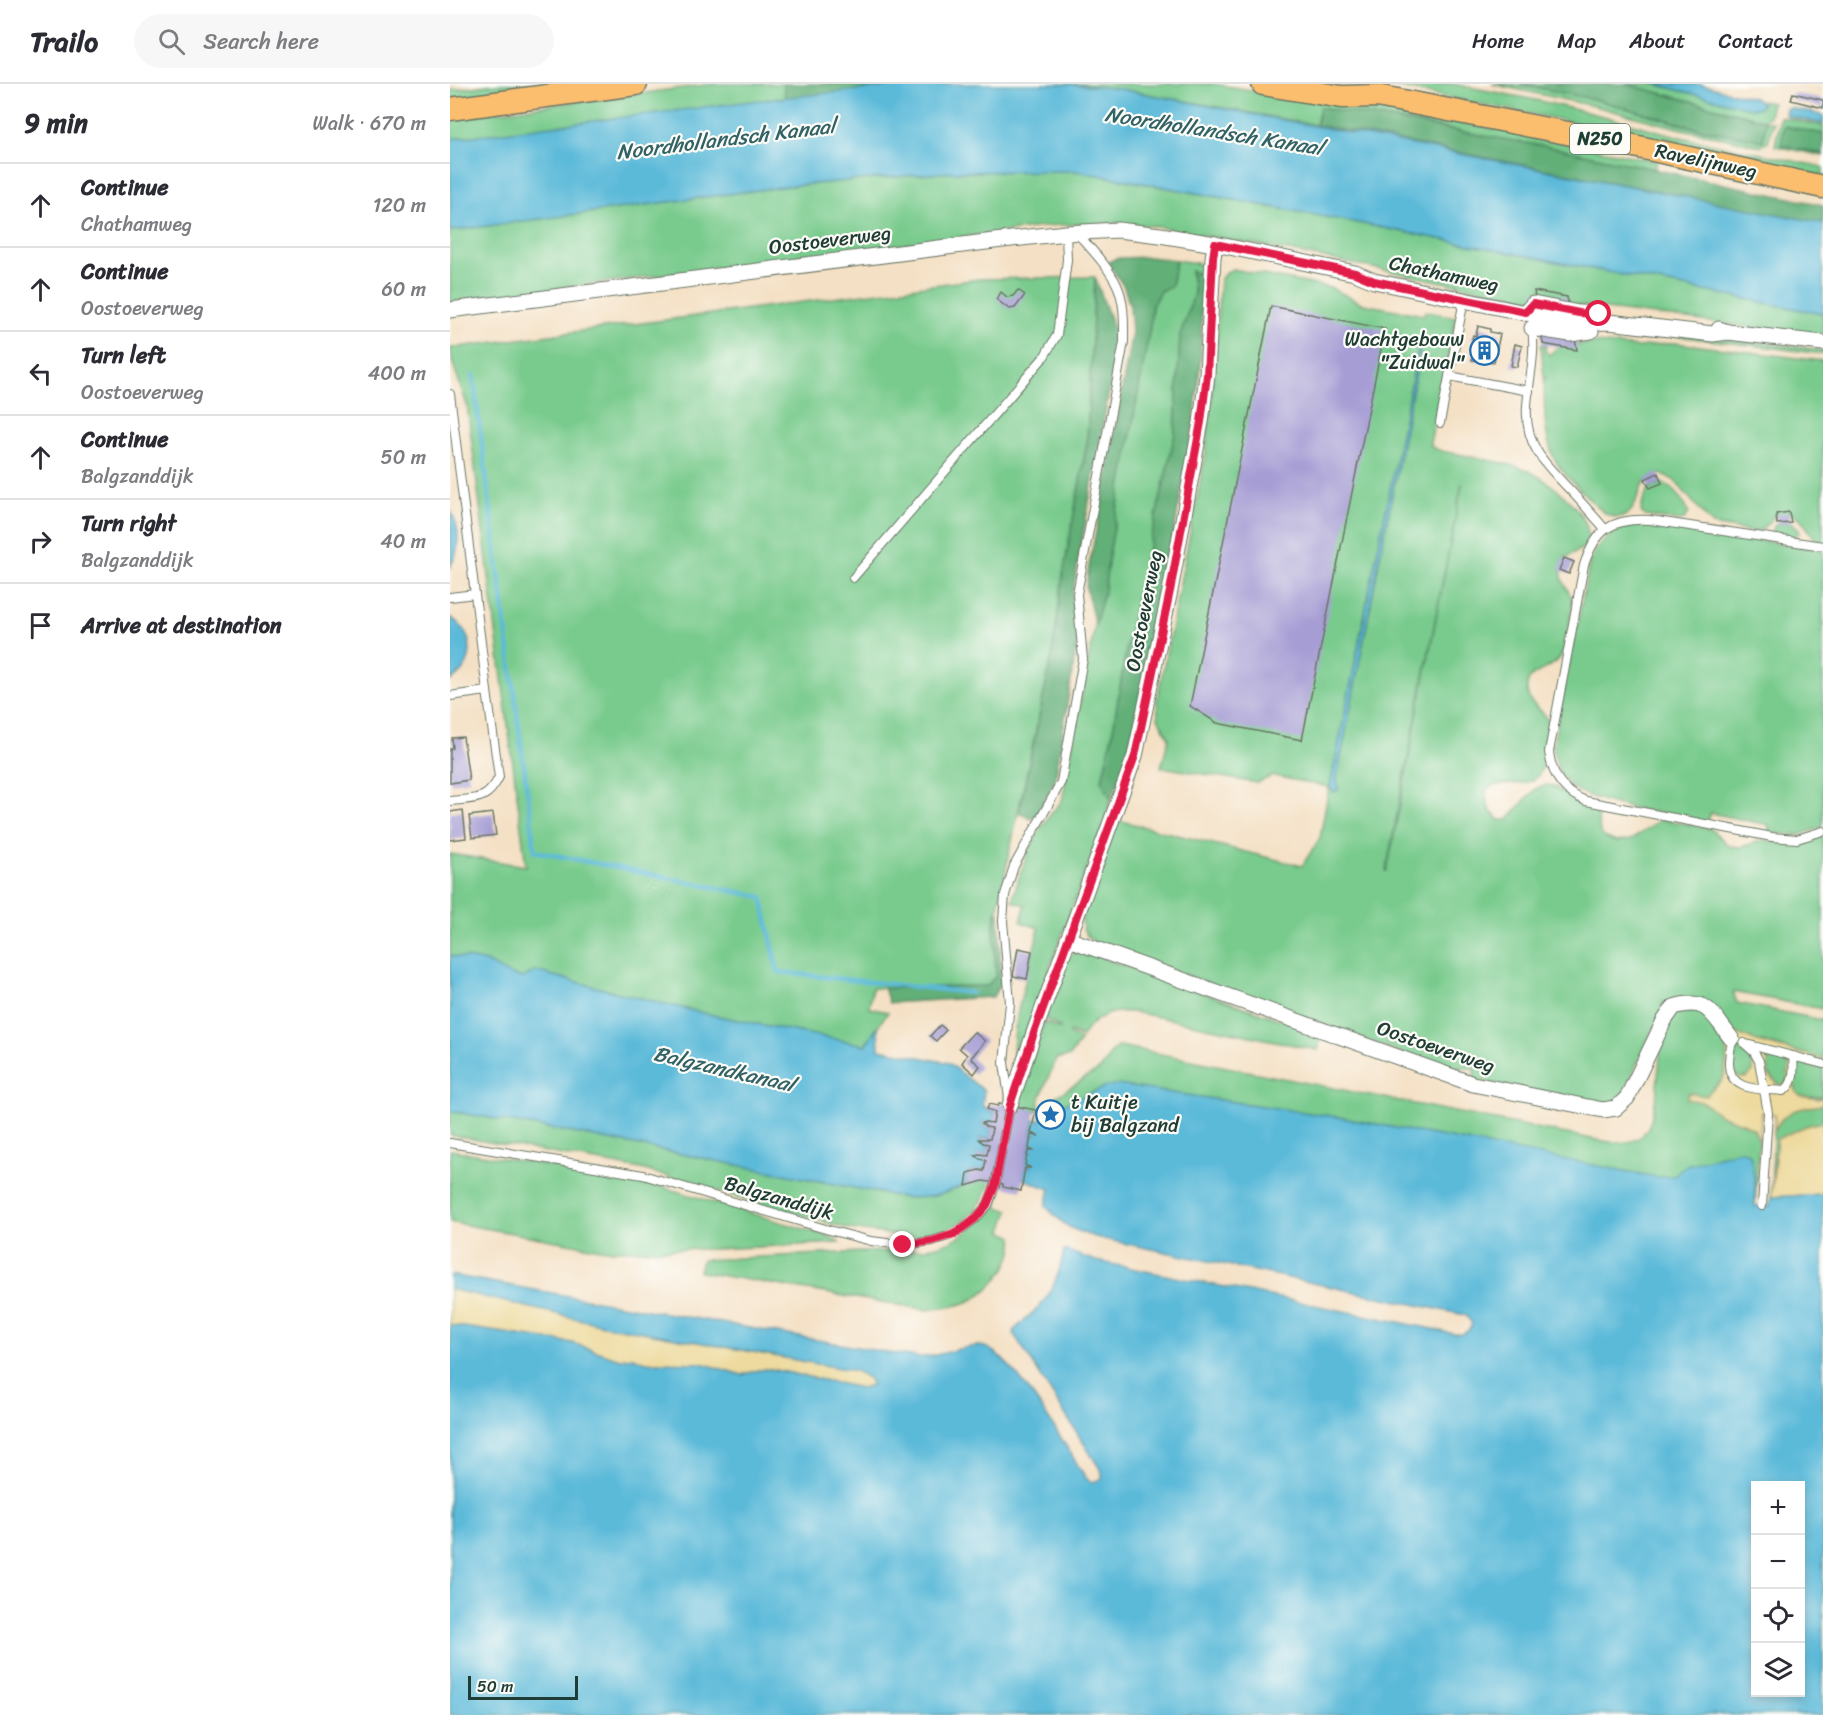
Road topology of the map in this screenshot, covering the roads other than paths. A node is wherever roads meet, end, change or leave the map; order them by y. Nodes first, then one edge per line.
1 (636, 84) edge
2 (1263, 84) edge
3 (1349, 84) edge
4 (1377, 96) junction
5 (450, 109) edge
6 (1823, 187) edge
7 (1071, 233) junction
8 (1215, 244) junction
9 (1355, 273) joint
10 (1464, 300) junction
11 (450, 310) edge
12 (1526, 312) junction
13 (1661, 327) junction
14 (1532, 328) junction
15 (1728, 332) junction
16 (1823, 343) edge
17 (1449, 376) junction
18 (1529, 392) junction
19 (450, 394) edge
20 (1440, 423) dead end
21 (1605, 529) junction
22 (1823, 546) edge
23 (853, 578) dead end
24 (475, 594) junction
25 (450, 597) edge
26 (487, 691) junction
27 (450, 696) edge
28 (450, 801) edge
29 (1823, 831) edge
30 (1068, 939) junction
31 (1737, 1040) junction
32 (1793, 1056) junction
33 (1823, 1064) edge
34 (1765, 1089) junction
35 (1010, 1105) junction
36 (450, 1143) edge
37 (1762, 1206) dead end

1 - 5 main road
2 - 4 main road, N250
3 - 4 main road, N250
4 - 6 main road, Ravelijnweg / N250
7 - 8 street, Oostoeverweg
7 - 11 street, Oostoeverweg
7 - 23 lane
7 - 35 lane, Balgzanddijk
8 - 9 street, Oostoeverweg
8 - 30 street, Oostoeverweg
9 - 10 street, Chathamweg
10 - 12 street, Chathamweg
10 - 17 lane
12 - 13 street, Chathamweg
12 - 14 lane
12 - 15 street, Chathamweg
13 - 14 street, Chathamweg
13 - 15 street, Chathamweg
14 - 18 lane
15 - 16 street, Chathamweg
17 - 18 lane
17 - 20 lane
18 - 21 lane
19 - 24 lane
21 - 22 lane
21 - 29 lane
24 - 25 lane
24 - 26 lane
26 - 27 lane
26 - 28 lane
30 - 31 street, Oostoeverweg
30 - 35 street, Oostoeverweg
31 - 32 lane
31 - 34 lane
31 - 34 lane
32 - 33 lane
32 - 34 lane
34 - 37 lane
35 - 36 lane, Balgzanddijk

